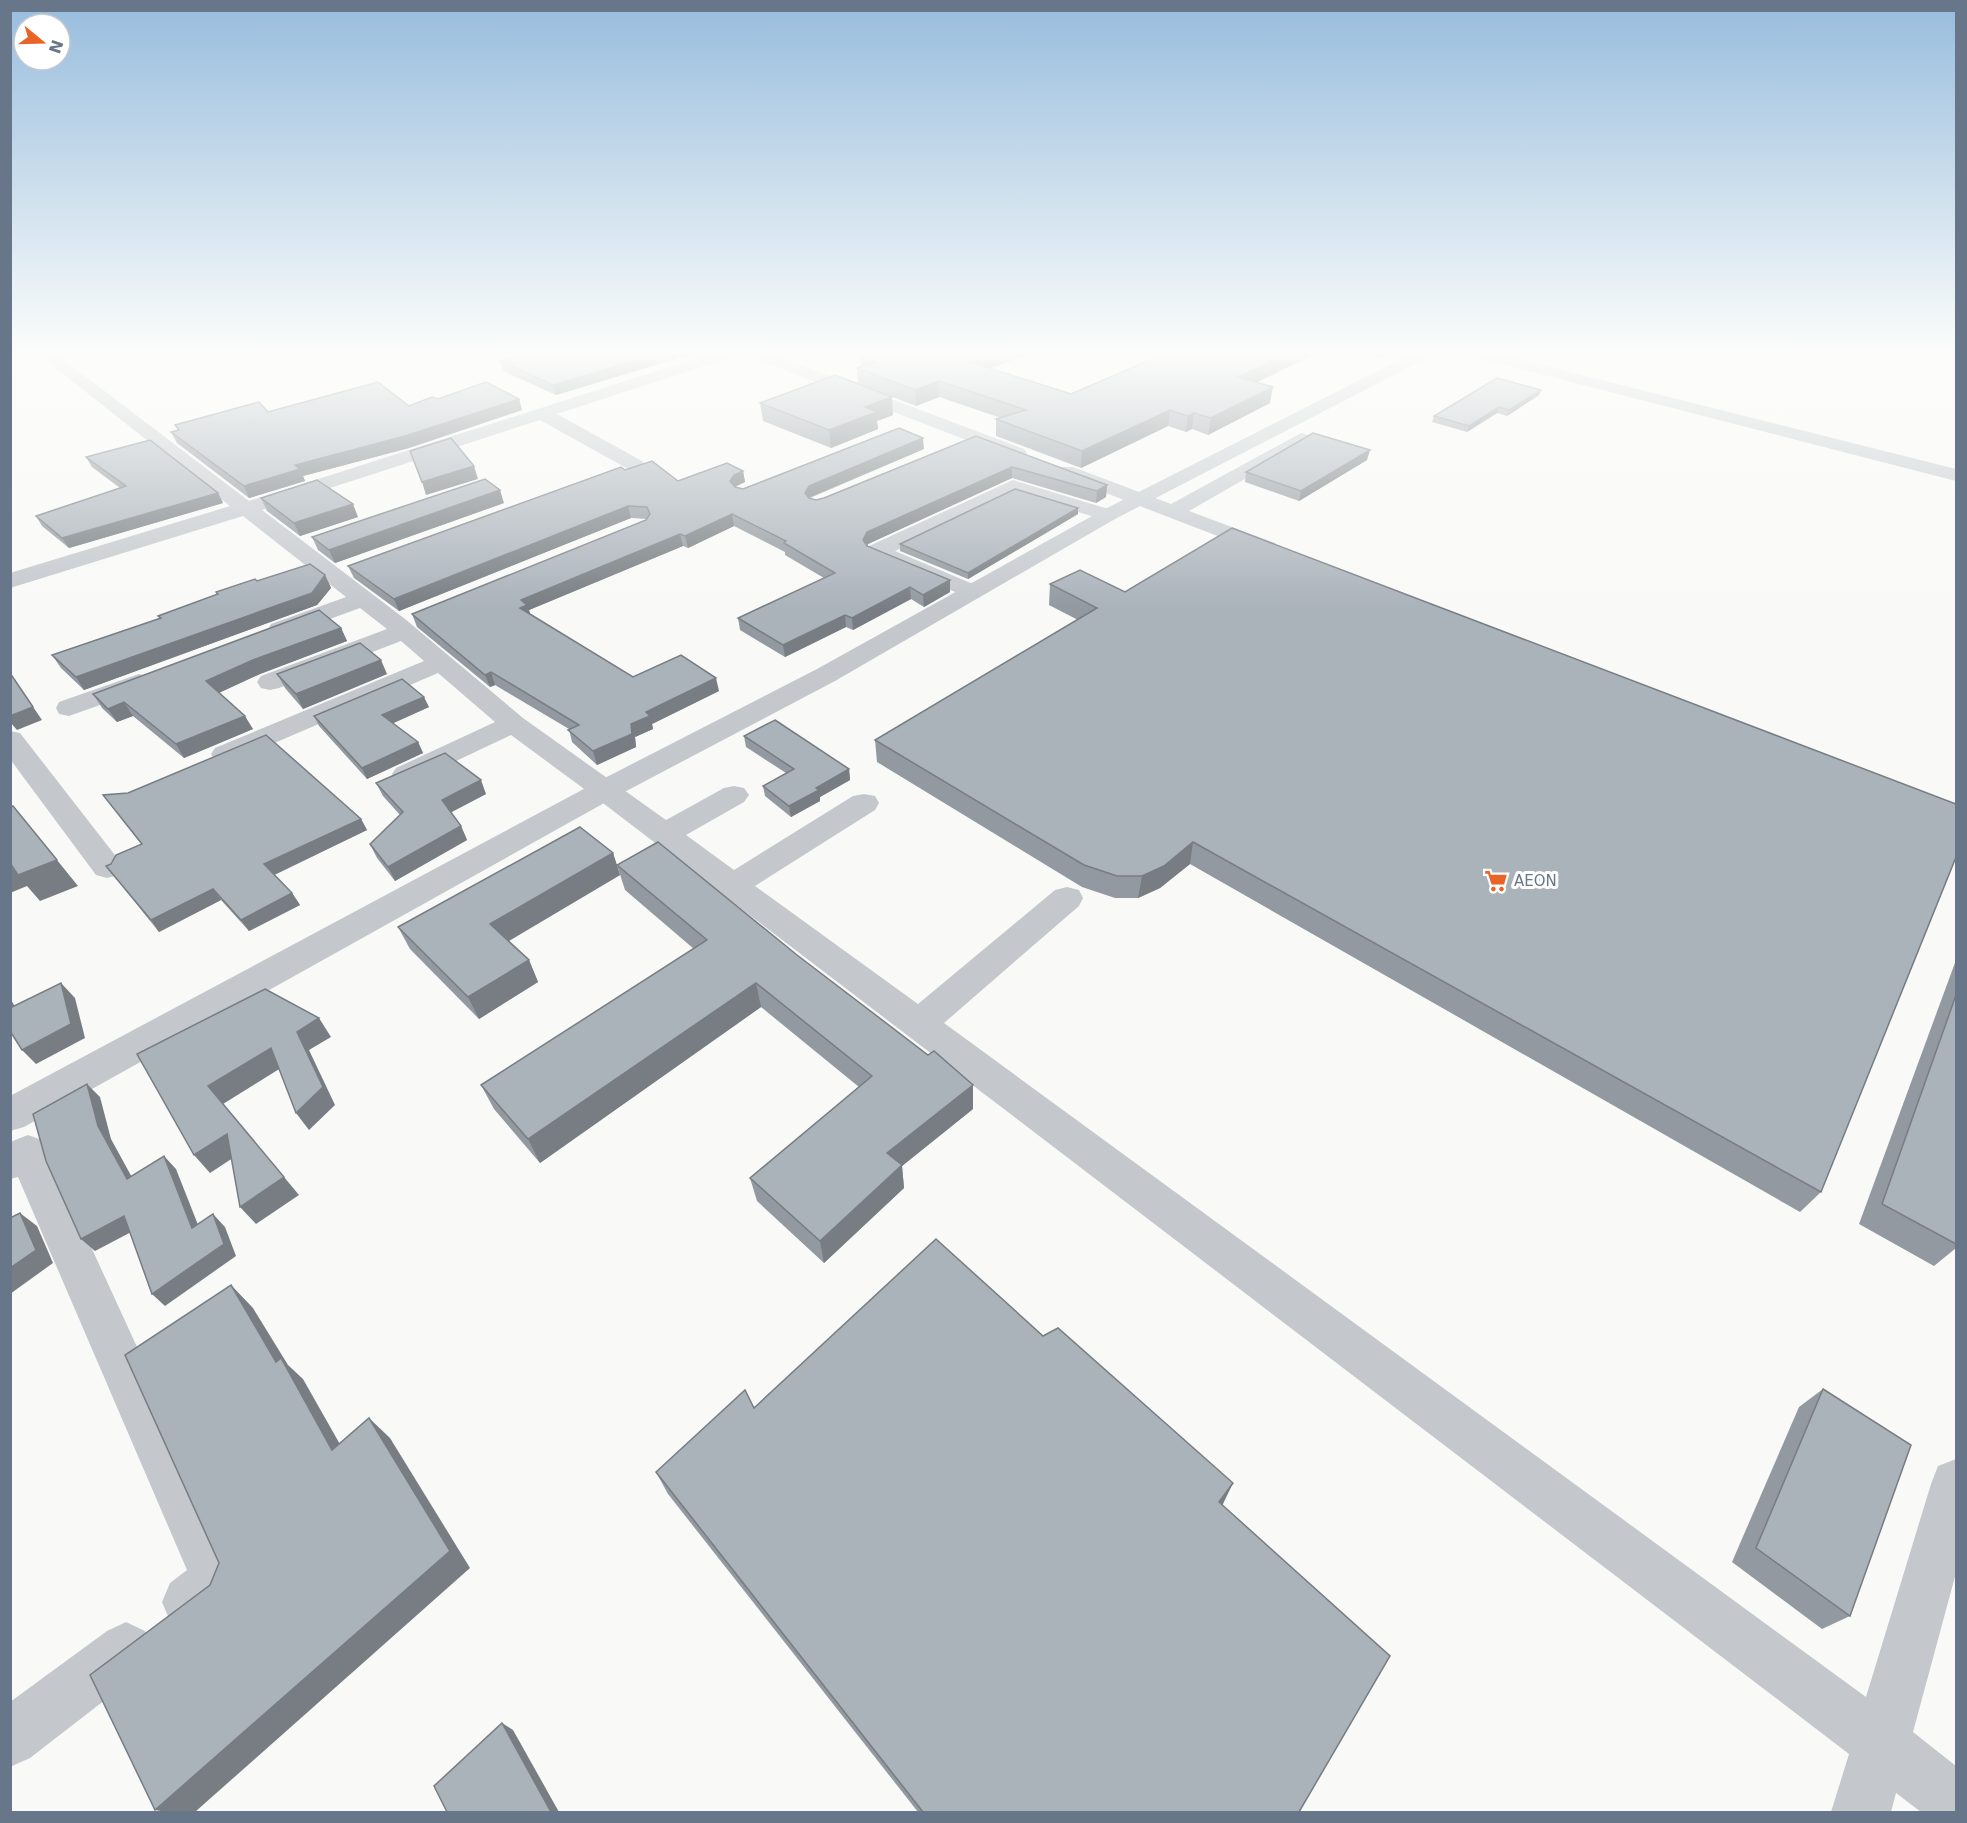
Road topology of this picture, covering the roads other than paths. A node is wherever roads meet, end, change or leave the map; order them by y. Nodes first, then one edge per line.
1 (155, 439) edge
2 (461, 439) edge
3 (589, 439) edge
4 (969, 439) edge
5 (984, 439) edge
6 (1256, 439) edge
7 (1301, 439) edge
8 (1814, 439) edge
9 (954, 446) edge
10 (1030, 457) edge
11 (635, 465) edge
12 (1051, 465) edge
13 (1956, 475) edge
14 (1138, 499) junction
15 (244, 509) junction
16 (1172, 512) junction
17 (1108, 515) junction
18 (1293, 558) edge
19 (10, 581) edge
20 (972, 592) junction
21 (363, 599) junction
22 (406, 623) junction
23 (254, 639) edge
24 (441, 663) junction
25 (156, 676) edge
26 (270, 682) dead end
27 (69, 708) dead end
28 (513, 724) junction
29 (10, 740) edge
30 (201, 764) edge
31 (379, 786) edge
32 (605, 790) junction
33 (734, 795) dead end
34 (864, 803) dead end
35 (664, 834) junction
36 (107, 867) edge
37 (733, 885) junction
38 (1066, 898) dead end
39 (919, 1024) junction
40 (10, 1115) edge
41 (10, 1162) edge
42 (1956, 1484) edge
43 (10, 1738) edge
44 (1881, 1743) junction
45 (1956, 1803) edge
46 (1861, 1812) edge

1 - 15 street
2 - 15 street
3 - 11 street
4 - 9 street
5 - 10 street
6 - 14 street
7 - 16 street
8 - 13 street
12 - 14 street
14 - 16 street
14 - 17 street
15 - 19 street
15 - 21 street
16 - 18 street
17 - 20 street
17 - 20 street
20 - 32 street
21 - 22 street
21 - 23 street
22 - 24 street
22 - 26 street
24 - 28 street
24 - 30 street
25 - 27 street
28 - 31 street
28 - 32 street
29 - 36 street
32 - 35 street
32 - 40 street
33 - 35 street
34 - 37 street
35 - 37 street
37 - 39 street
38 - 39 street
39 - 44 street
41 - 43 street
42 - 44 street
44 - 45 street
44 - 46 street

